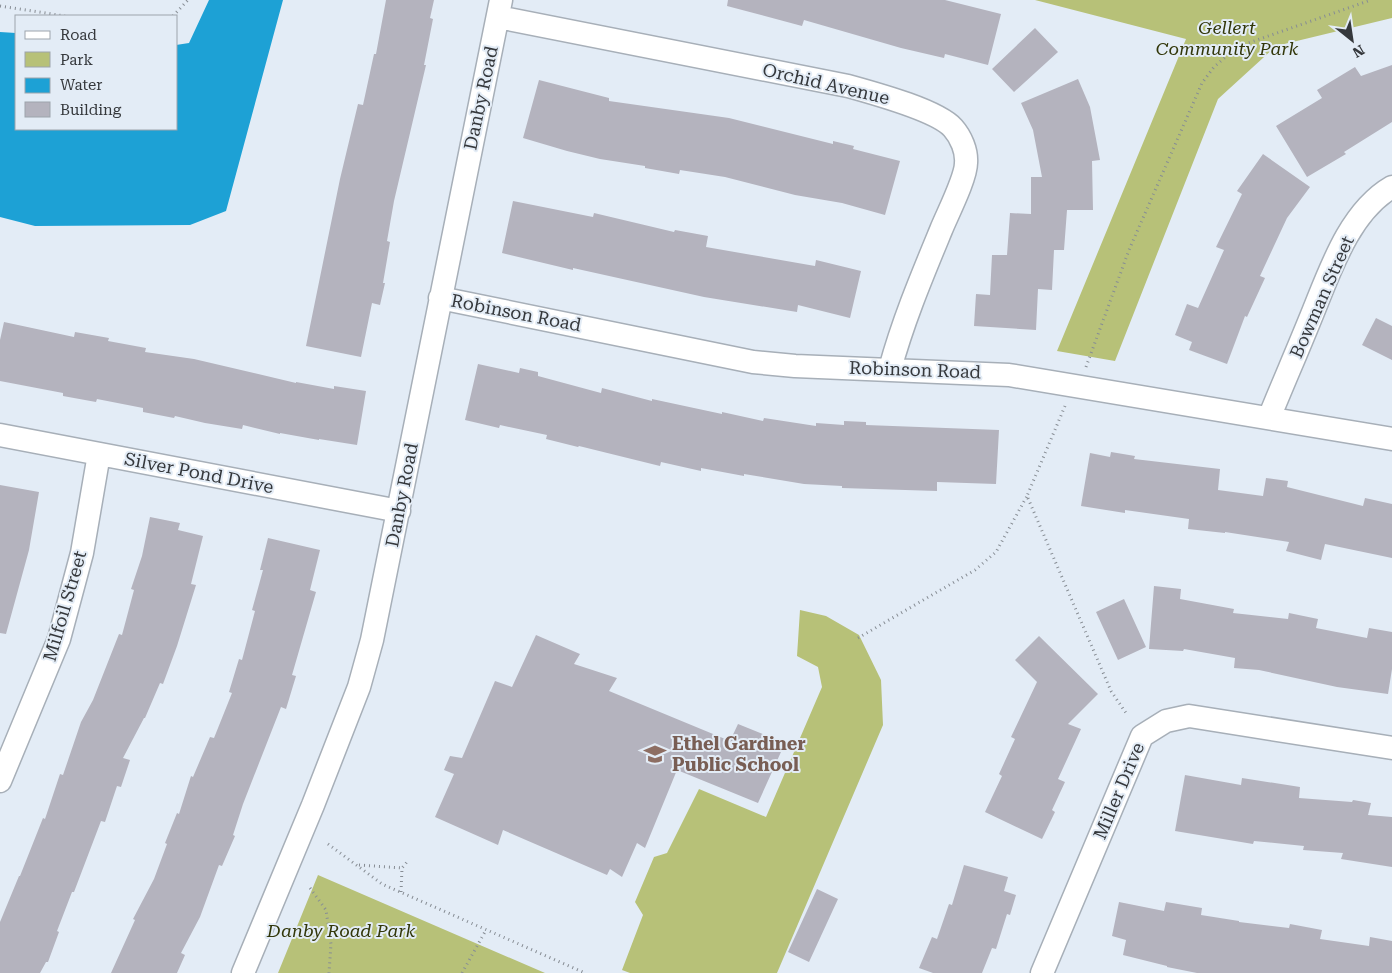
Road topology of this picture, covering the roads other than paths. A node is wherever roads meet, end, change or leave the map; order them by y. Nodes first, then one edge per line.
1 (500, 9) edge
2 (1392, 187) edge
3 (440, 298) junction
4 (890, 369) junction
5 (1269, 418) junction
6 (0, 435) edge
7 (1392, 440) edge
8 (99, 454) junction
9 (399, 511) junction
10 (1392, 748) edge
11 (0, 781) edge
12 (244, 973) edge
13 (1042, 973) edge

1 - 3 street, Danby Road
1 - 4 street, Orchid Avenue
2 - 5 street, Bowman Street
3 - 4 street, Robinson Road
3 - 9 street, Danby Road
4 - 5 street, Robinson Road
5 - 7 street, Robinson Road
6 - 8 street, Silver Pond Drive
8 - 9 street, Silver Pond Drive
8 - 11 street, Milfoil Street
9 - 12 street, Danby Road
10 - 13 street, Miller Drive

